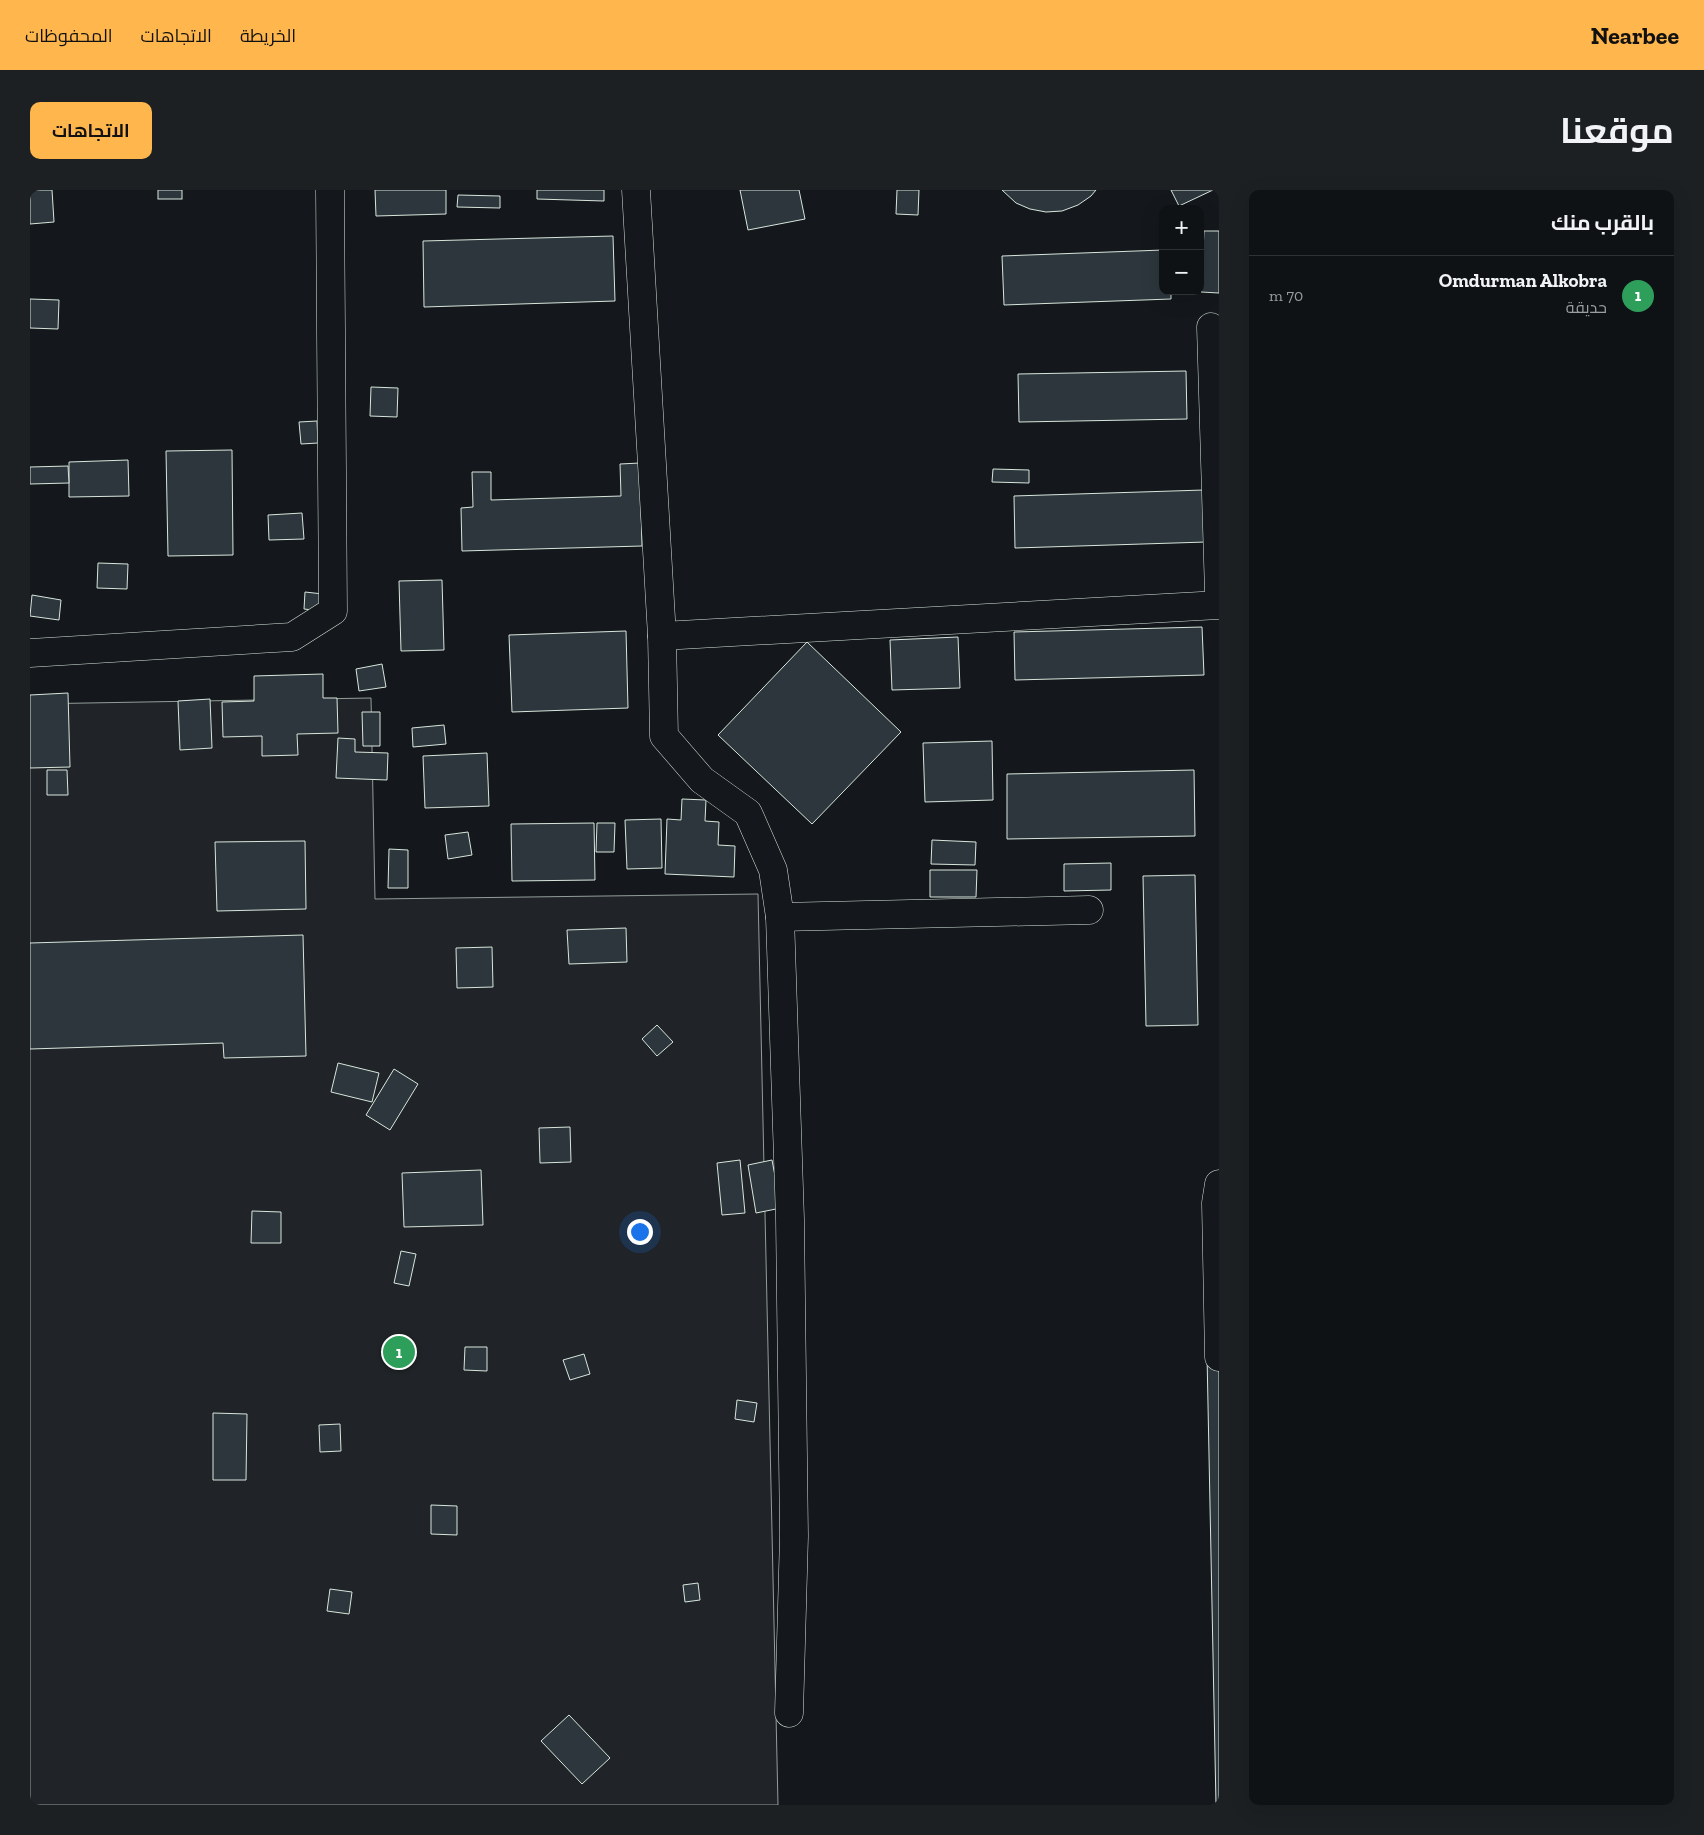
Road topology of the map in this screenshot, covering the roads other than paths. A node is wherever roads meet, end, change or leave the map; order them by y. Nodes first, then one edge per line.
1 (330, 190) edge
2 (636, 190) edge
3 (1211, 327) dead end
4 (1219, 593) edge
5 (1219, 605) edge
6 (662, 636) junction
7 (30, 653) edge
8 (1089, 910) dead end
9 (780, 917) junction
10 (1219, 1184) edge
11 (1219, 1357) edge
12 (789, 1713) dead end

1 - 7 street
2 - 6 street
3 - 4 street
5 - 6 street
6 - 9 street
8 - 9 street
9 - 12 street
10 - 11 street

